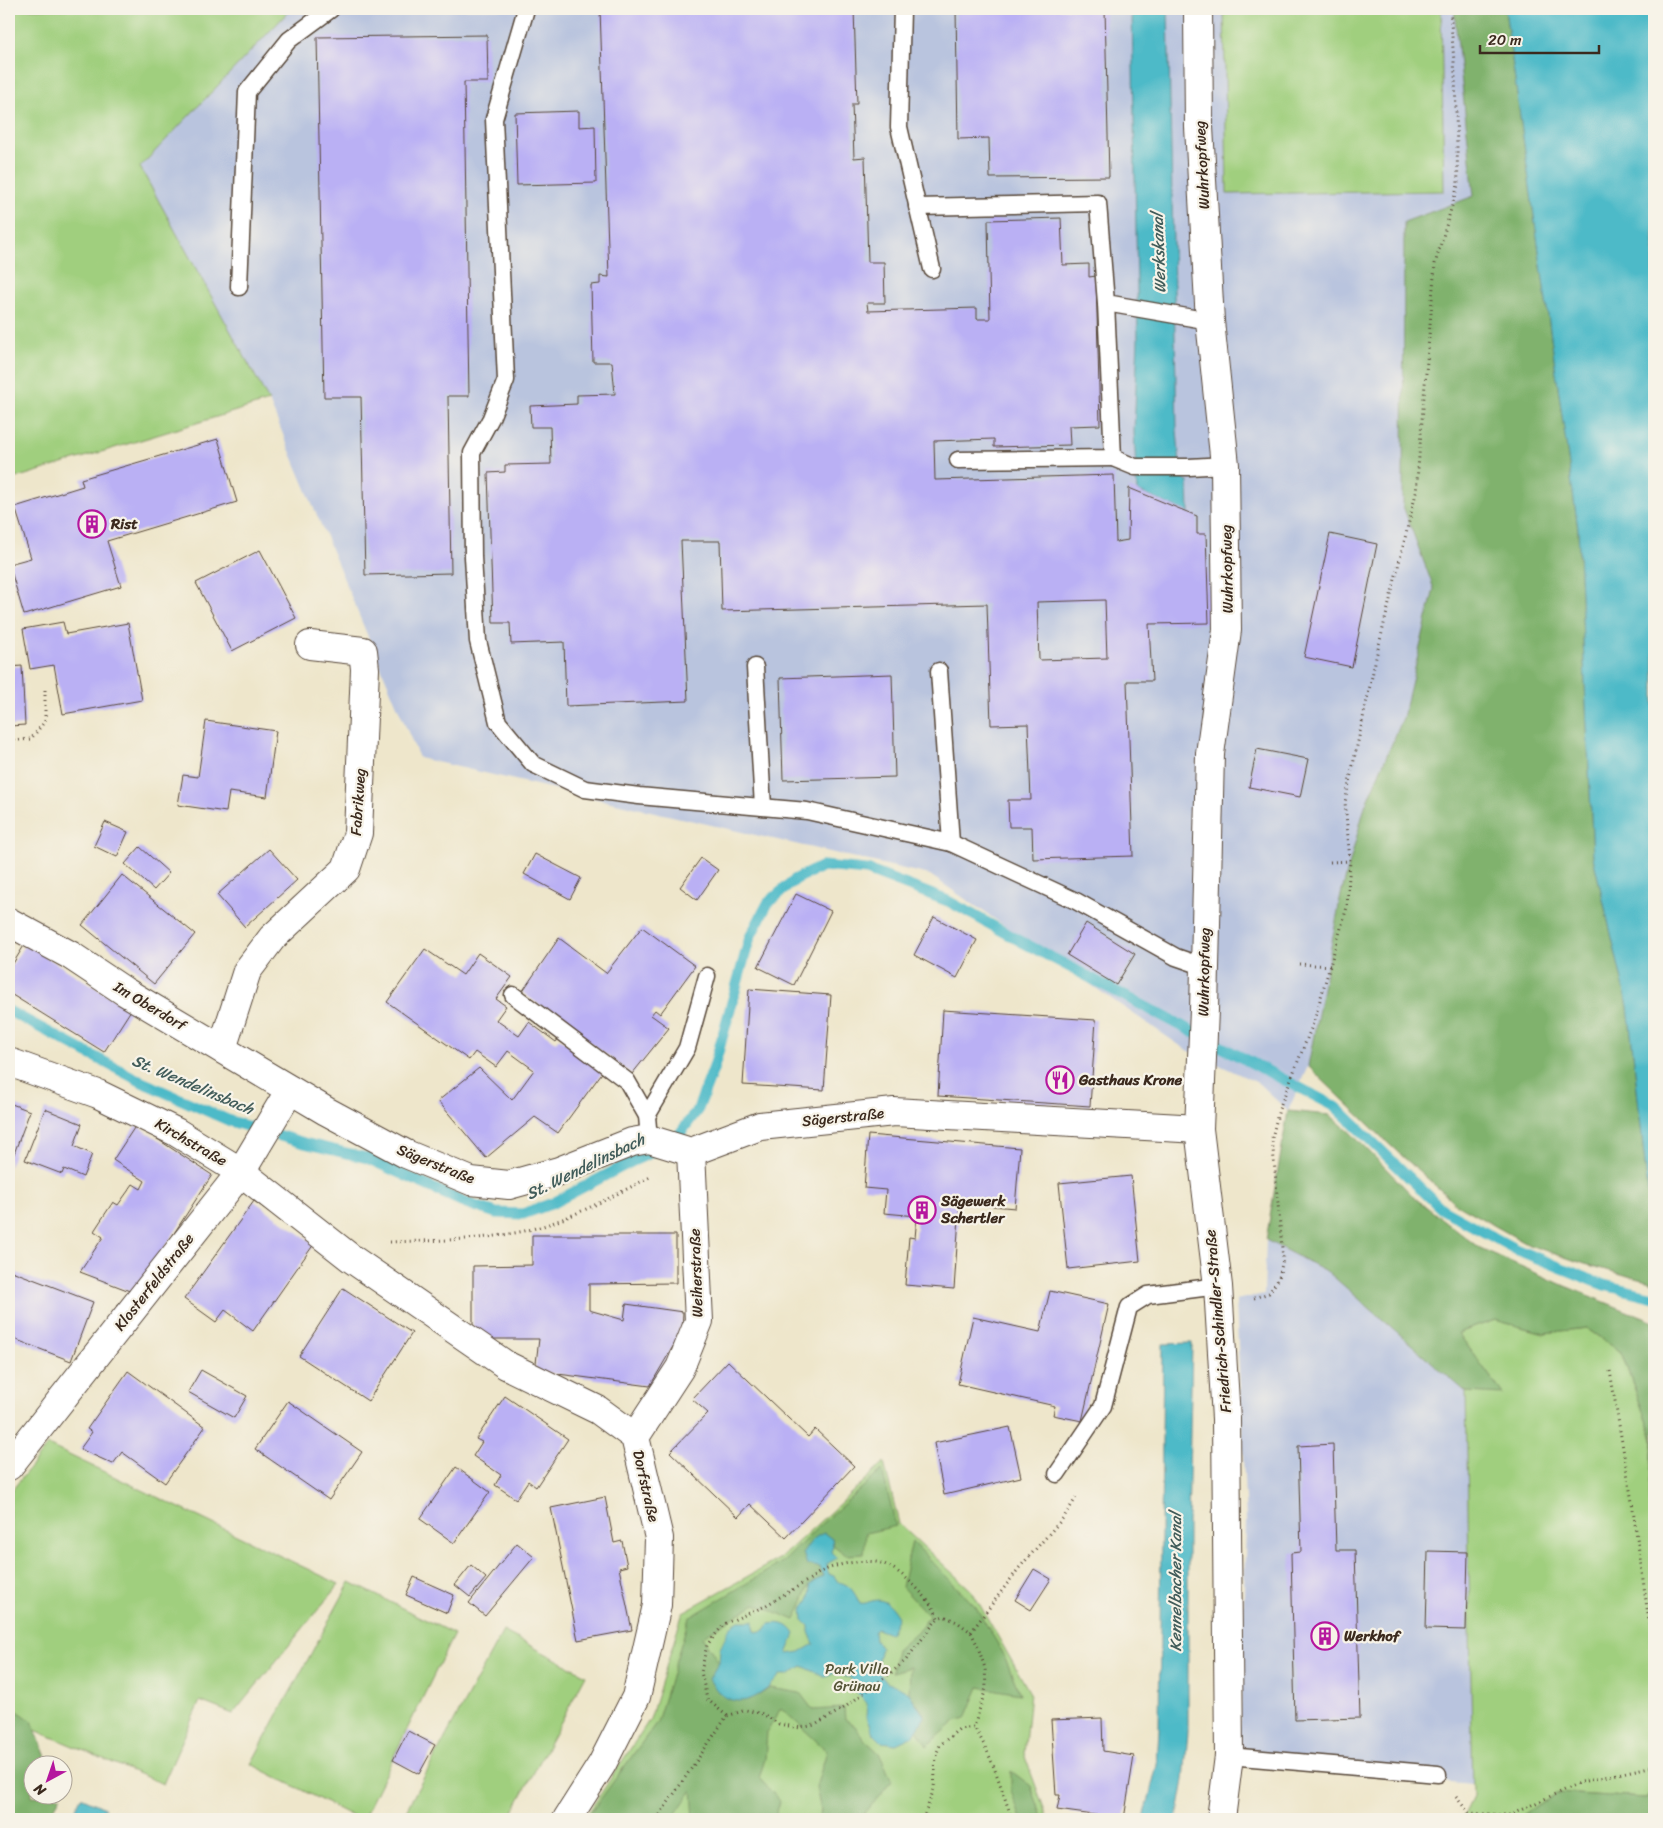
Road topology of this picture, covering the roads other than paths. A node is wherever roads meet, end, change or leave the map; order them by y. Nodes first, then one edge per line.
1 (331, 9) edge
2 (526, 9) edge
3 (902, 9) edge
4 (1198, 9) edge
5 (918, 207) junction
6 (932, 269) dead end
7 (239, 287) dead end
8 (1106, 303) junction
9 (1197, 319) junction
10 (1113, 458) junction
11 (958, 460) dead end
12 (1226, 465) junction
13 (310, 645) dead end
14 (755, 667) dead end
15 (939, 671) dead end
16 (763, 807) junction
17 (951, 842) junction
18 (9, 922) edge
19 (1205, 967) junction
20 (707, 976) dead end
21 (514, 995) dead end
22 (222, 1049) junction
23 (9, 1062) edge
24 (286, 1098) junction
25 (648, 1128) junction
26 (1199, 1128) junction
27 (685, 1150) junction
28 (246, 1165) junction
29 (352, 1259) joint
30 (1218, 1294) junction
31 (635, 1437) junction
32 (9, 1466) edge
33 (1057, 1474) dead end
34 (1228, 1756) junction
35 (1438, 1774) road end
36 (567, 1819) edge
37 (1221, 1819) edge

1 - 7 lane
2 - 16 lane
3 - 5 lane
4 - 9 street, Wuhrkopfweg
5 - 6 lane
5 - 8 lane
8 - 9 lane
8 - 10 lane
9 - 12 street, Wuhrkopfweg
10 - 11 lane
10 - 12 lane
12 - 19 street, Wuhrkopfweg
13 - 22 street, Fabrikweg
14 - 16 lane
15 - 17 lane
16 - 17 lane
17 - 19 lane
18 - 22 street, Im Oberdorf
19 - 26 street, Wuhrkopfweg
20 - 25 lane
21 - 25 lane
22 - 24 street, Im Oberdorf
23 - 28 street, Kirchstraße
24 - 25 street, Sägerstraße
24 - 28 street, Klosterfeldstraße
25 - 27 street
26 - 27 street, Sägerstraße
26 - 30 street, Friedrich-Schindler-Straße
27 - 31 street, Weiherstraße
28 - 29 street, Kirchstraße
28 - 32 street, Klosterfeldstraße
29 - 31 street, Dorfstraße
30 - 33 lane
30 - 34 street, Friedrich-Schindler-Straße
31 - 36 street, Dorfstraße
34 - 35 lane
34 - 37 street, Friedrich-Schindler-Straße

